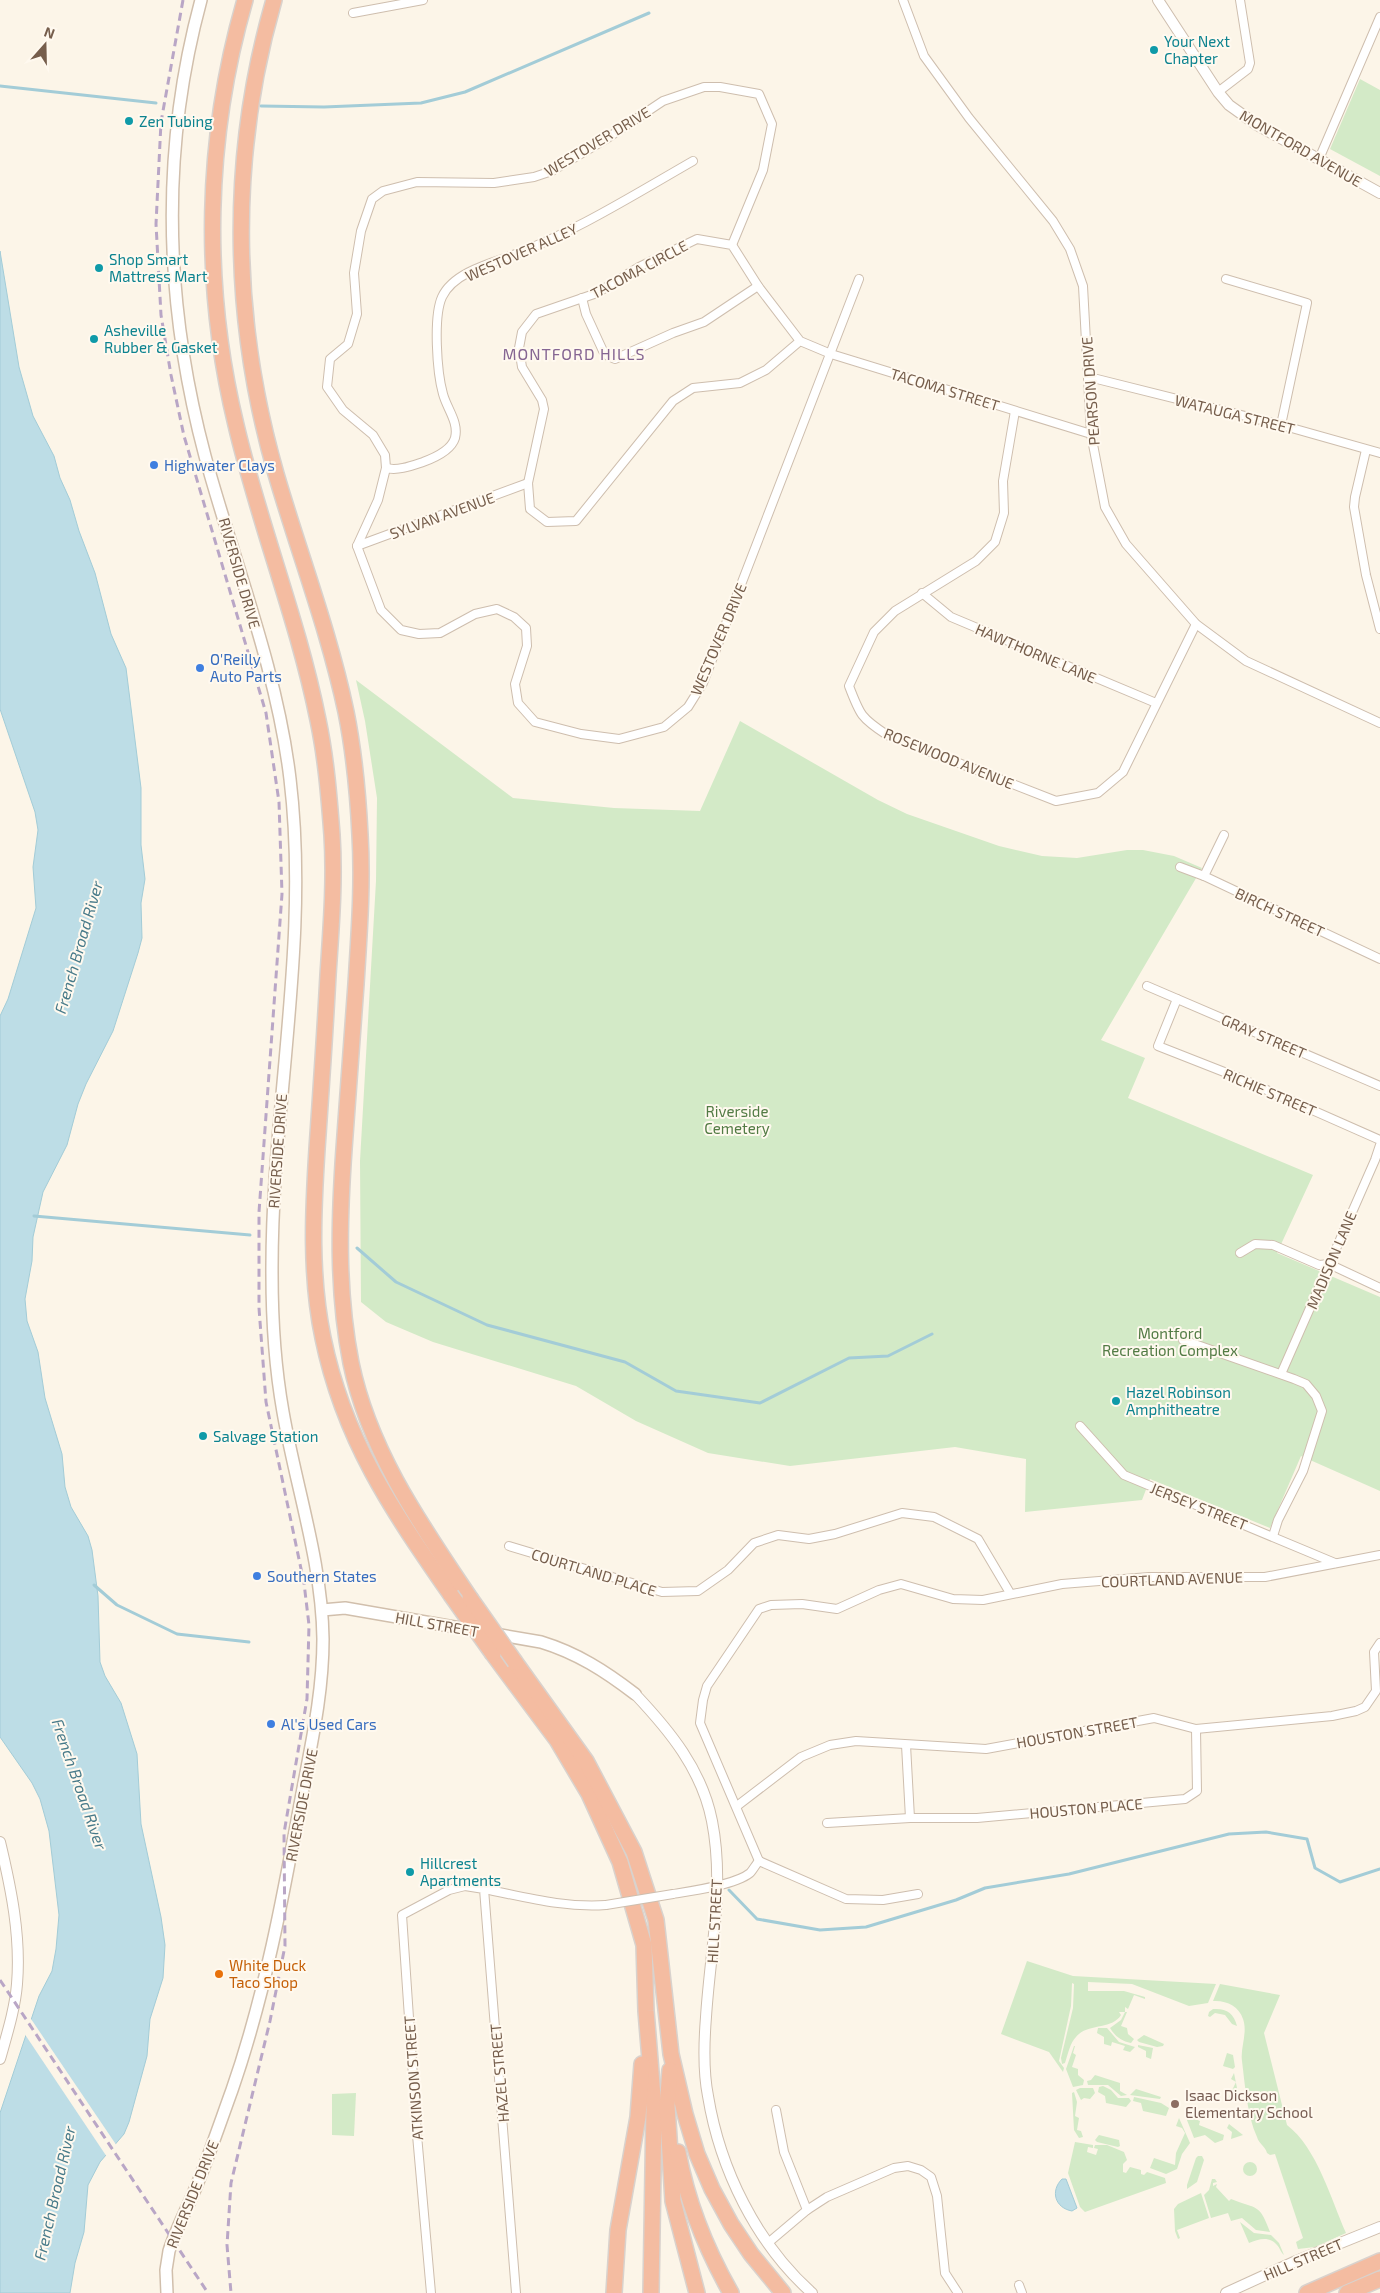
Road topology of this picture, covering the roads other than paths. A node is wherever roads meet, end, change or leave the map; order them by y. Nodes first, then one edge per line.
1 (201, 0) edge
2 (245, 0) edge
3 (274, 0) edge
4 (423, 0) edge
5 (903, 0) edge
6 (1158, 0) edge
7 (1240, 0) edge
8 (353, 13) dead end
9 (1380, 17) edge
10 (1218, 92) junction
11 (1319, 159) junction
12 (693, 161) dead end
13 (1380, 193) edge
14 (732, 244) junction
15 (1226, 279) dead end
16 (859, 280) dead end
17 (758, 286) junction
18 (582, 298) junction
19 (800, 340) junction
20 (831, 354) junction
21 (1089, 377) junction
22 (1015, 411) junction
23 (1281, 425) junction
24 (1091, 434) junction
25 (1366, 450) junction
26 (1380, 453) edge
27 (386, 468) junction
28 (528, 483) junction
29 (357, 546) junction
30 (922, 593) junction
31 (1196, 624) junction
32 (1380, 629) edge
33 (1156, 703) junction
34 (1380, 723) edge
35 (1224, 835) dead end
36 (1180, 867) dead end
37 (1204, 876) junction
38 (1380, 959) edge
39 (1147, 986) dead end
40 (1177, 998) junction
41 (1380, 1086) edge
42 (1380, 1140) edge
43 (1380, 1145) edge
44 (1240, 1253) dead end
45 (1329, 1264) junction
46 (1380, 1288) edge
47 (1183, 1340) dead end
48 (1281, 1374) junction
49 (1080, 1426) dead end
50 (1273, 1536) junction
51 (509, 1546) dead end
52 (1380, 1555) edge
53 (1335, 1563) junction
54 (1010, 1593) junction
55 (322, 1610) junction
56 (1380, 1643) edge
57 (1377, 1666) edge
58 (635, 1694) joint
59 (1196, 1729) junction
60 (906, 1745) junction
61 (737, 1806) junction
62 (910, 1818) junction
63 (827, 1822) dead end
64 (0, 1842) edge
65 (759, 1860) junction
66 (718, 1886) junction
67 (484, 1889) junction
68 (918, 1894) dead end
69 (646, 2010) junction
70 (671, 2054) junction
71 (0, 2059) edge
72 (669, 2094) junction
73 (776, 2110) dead end
74 (807, 2210) junction
75 (1380, 2227) edge
76 (768, 2243) junction
77 (1380, 2260) edge
78 (1380, 2279) edge
79 (1380, 2286) edge
80 (167, 2293) edge
81 (431, 2293) edge
82 (516, 2293) edge
83 (614, 2293) edge
84 (651, 2293) edge
85 (697, 2293) edge
86 (731, 2293) edge
87 (783, 2293) edge
88 (812, 2293) edge
89 (958, 2293) edge
90 (1226, 2293) edge
91 (1307, 2293) edge
92 (1347, 2293) edge
93 (1367, 2293) edge

1 - 55 main road, RIVERSIDE DRIVE
2 - 69 highway, bridge
3 - 70 highway, bridge
4 - 8 street
5 - 21 street, PEARSON DRIVE
6 - 10 street, MONTFORD AVENUE
7 - 10 street
9 - 11 street
10 - 11 street, MONTFORD AVENUE
11 - 13 street, MONTFORD AVENUE
12 - 27 street, WESTOVER ALLEY
14 - 17 street
14 - 18 street, TACOMA CIRCLE
14 - 27 street, WESTOVER DRIVE
15 - 23 street
16 - 20 street
17 - 18 street
17 - 19 street
18 - 28 street, TACOMA CIRCLE
19 - 20 street, TACOMA STREET
19 - 28 street, TACOMA CIRCLE
20 - 22 street, TACOMA STREET
20 - 29 street, WESTOVER DRIVE
21 - 23 street, WATAUGA STREET
21 - 24 street, PEARSON DRIVE
22 - 24 street, TACOMA STREET
22 - 30 street, ROSEWOOD AVENUE
23 - 25 street, WATAUGA STREET
24 - 31 street, PEARSON DRIVE
25 - 26 street, WATAUGA STREET
25 - 32 street
27 - 29 street, WESTOVER DRIVE
28 - 29 street, SYLVAN AVENUE
30 - 33 street, HAWTHORNE LANE
30 - 33 street, ROSEWOOD AVENUE
31 - 33 street, ROSEWOOD AVENUE
31 - 34 street, PEARSON DRIVE
35 - 37 street
36 - 37 street, BIRCH STREET
37 - 38 street, BIRCH STREET
39 - 40 street, GRAY STREET
40 - 41 street, GRAY STREET
40 - 42 street, RICHIE STREET
43 - 45 street, MADISON LANE
44 - 45 street
45 - 46 street
45 - 48 street, MADISON LANE
47 - 48 street
48 - 50 street
49 - 50 street, JERSEY STREET
50 - 53 street, JERSEY STREET
51 - 54 street, COURTLAND PLACE
52 - 53 street, COURTLAND AVENUE
53 - 54 street, COURTLAND AVENUE
54 - 61 street, COURTLAND AVENUE
55 - 58 main road, HILL STREET
55 - 80 main road, RIVERSIDE DRIVE
56 - 57 street, HOUSTON STREET
57 - 59 street, HOUSTON STREET
58 - 66 street, HILL STREET
59 - 60 street, HOUSTON STREET
59 - 62 street, HOUSTON PLACE
60 - 61 street, HOUSTON STREET
60 - 62 street
61 - 65 street, COURTLAND AVENUE
62 - 63 street, HOUSTON PLACE
64 - 71 street
65 - 66 street
65 - 68 street
66 - 67 street, bridge
66 - 76 street, HILL STREET
67 - 81 street, ATKINSON STREET
67 - 82 street, HAZEL STREET
69 - 83 highway
69 - 84 highway
70 - 72 highway
70 - 87 highway
72 - 85 highway
72 - 86 highway
73 - 74 street
74 - 76 street
74 - 89 street
75 - 90 street, HILL STREET
76 - 88 street, HILL STREET
77 - 91 highway
78 - 92 highway
79 - 93 highway

